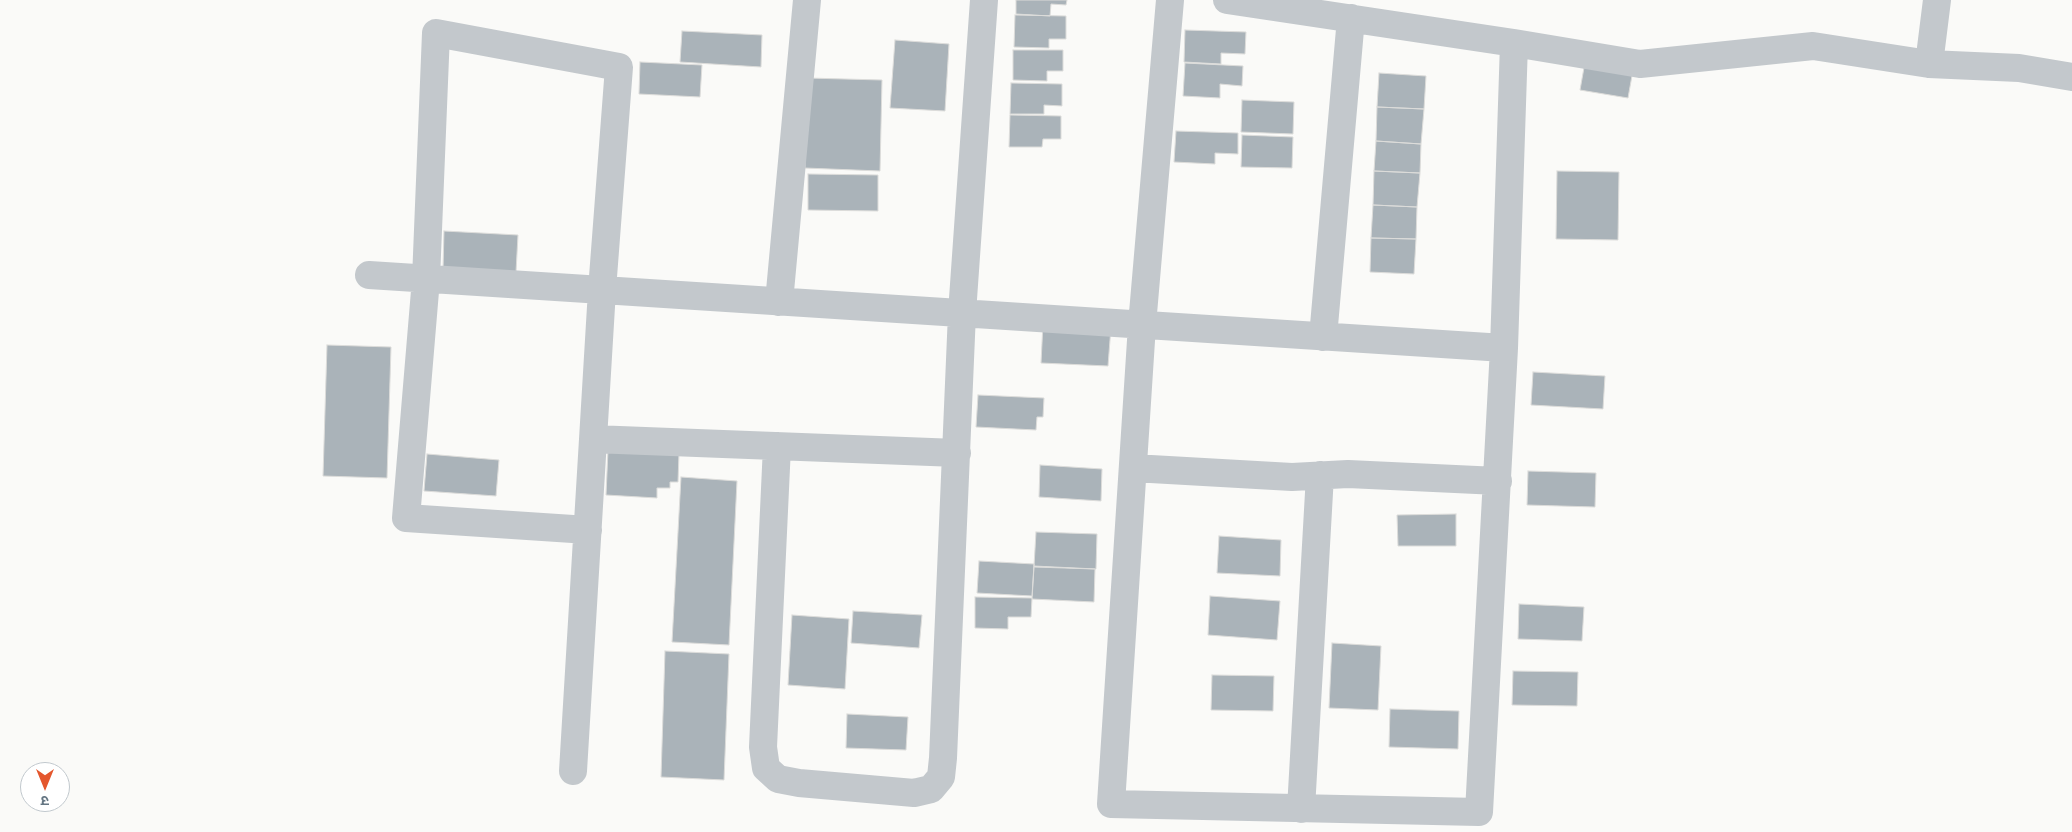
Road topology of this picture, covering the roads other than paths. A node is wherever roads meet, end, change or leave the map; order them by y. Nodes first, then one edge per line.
1 (807, 0) edge
2 (984, 0) edge
3 (1170, 0) edge
4 (1227, 0) edge
5 (1937, 0) edge
6 (1351, 18) junction
7 (1514, 43) junction
8 (1929, 64) junction
9 (2072, 77) edge
10 (370, 276) dead end
11 (426, 279) junction
12 (602, 290) junction
13 (779, 302) junction
14 (962, 313) junction
15 (1142, 325) junction
16 (1323, 337) junction
17 (1504, 348) junction
18 (593, 439) junction
19 (777, 446) junction
20 (957, 453) junction
21 (1133, 468) junction
22 (1320, 475) junction
23 (1498, 481) junction
24 (588, 530) junction
25 (573, 771) dead end
26 (1302, 809) junction

1 - 13 lane
2 - 14 lane
3 - 15 lane
4 - 6 lane
5 - 8 lane
6 - 7 lane
6 - 16 lane
7 - 8 lane
7 - 17 lane
8 - 9 lane
10 - 11 lane
11 - 12 lane
11 - 12 lane
11 - 24 lane
12 - 13 lane
12 - 18 lane
13 - 14 lane
14 - 15 lane
14 - 20 lane
15 - 16 lane
15 - 21 lane
16 - 17 lane
17 - 23 lane
18 - 19 lane
18 - 24 lane
19 - 20 lane
19 - 20 lane
21 - 22 lane
21 - 26 lane
22 - 23 lane
22 - 26 lane
23 - 26 lane
24 - 25 lane

